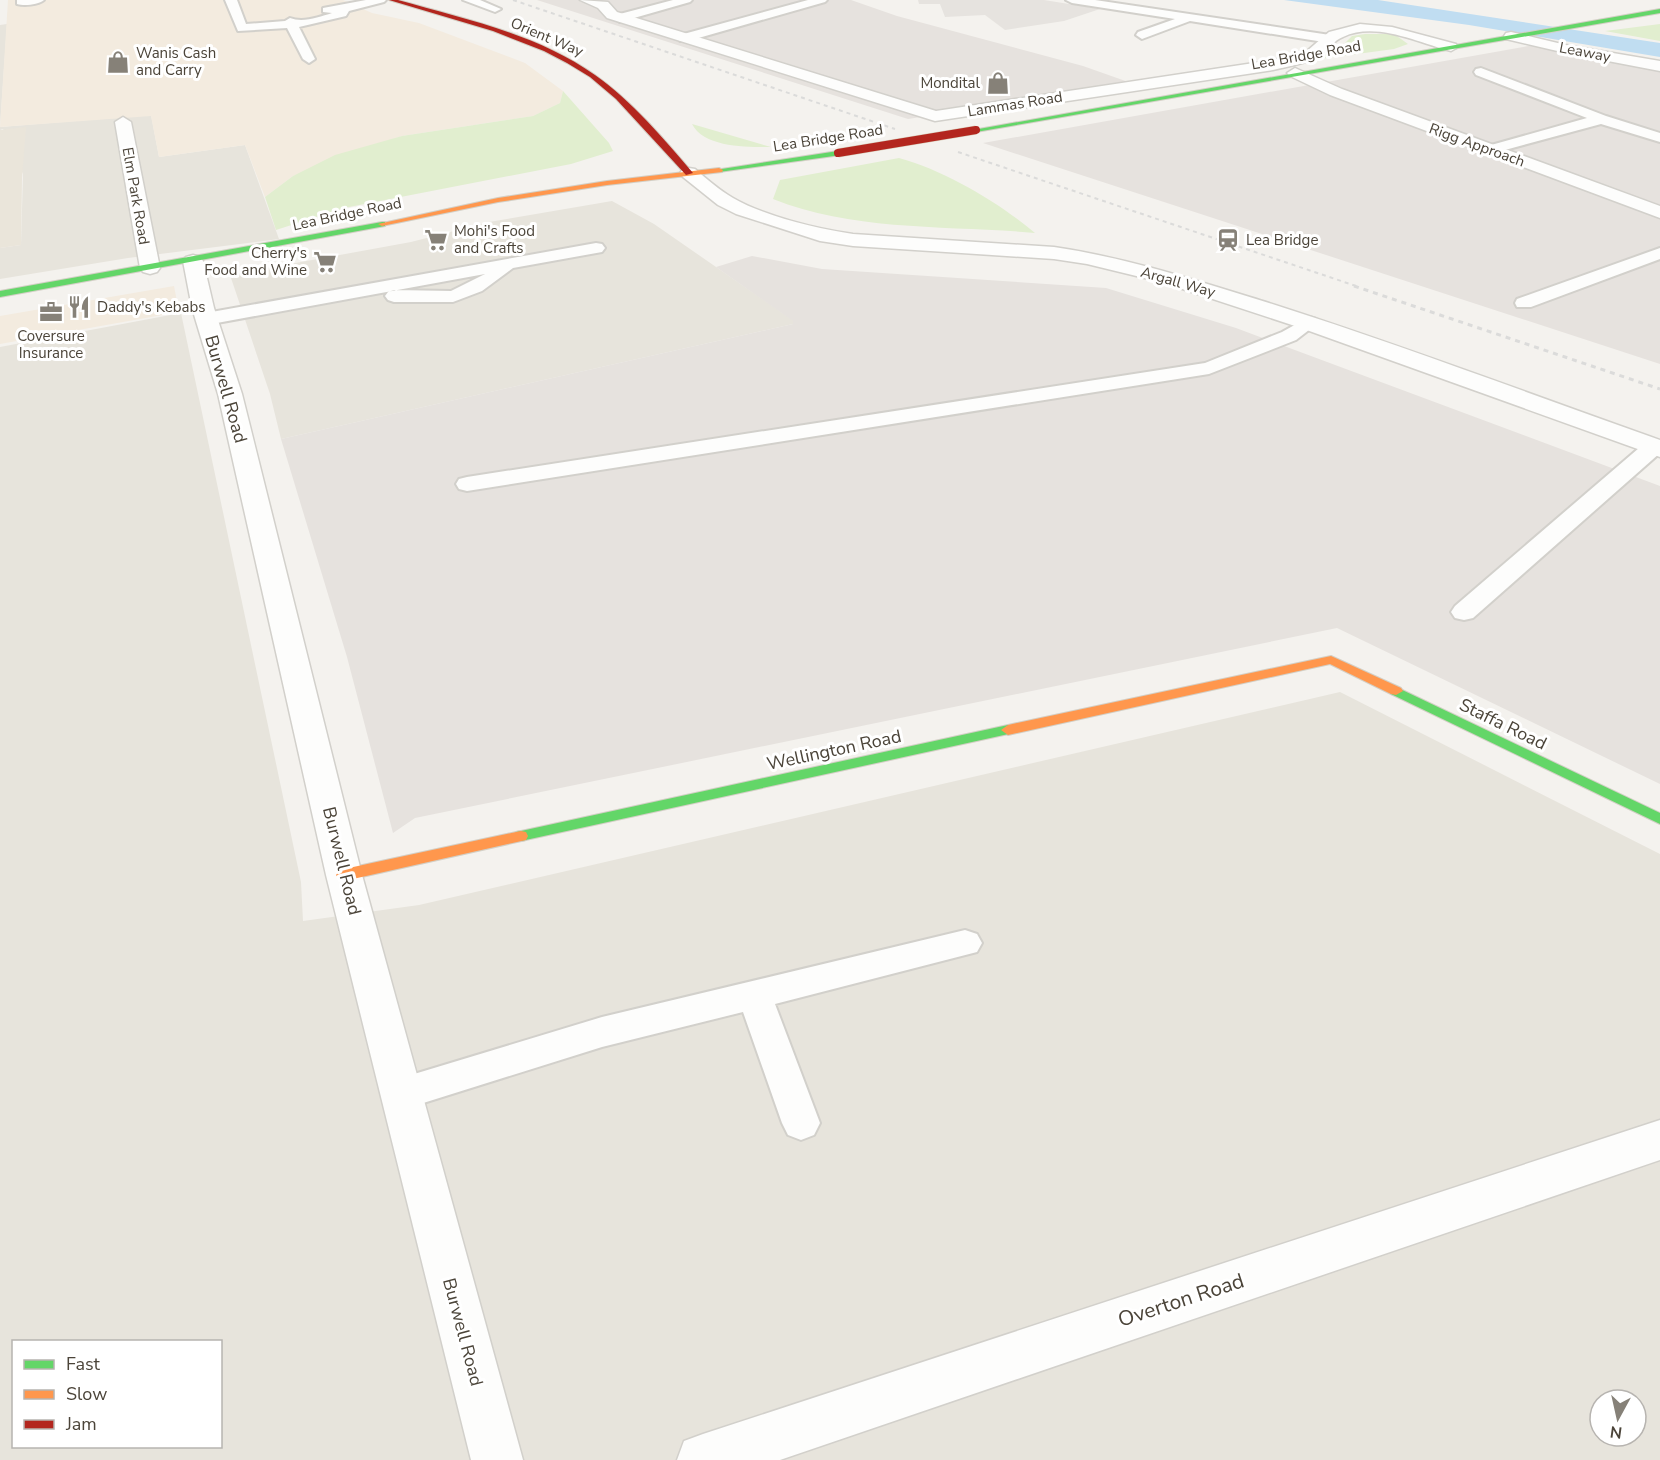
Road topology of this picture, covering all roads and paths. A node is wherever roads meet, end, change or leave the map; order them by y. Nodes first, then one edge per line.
1 (38, 0) edge
2 (231, 0) edge
3 (380, 0) edge
4 (392, 0) edge
5 (469, 0) edge
6 (587, 0) edge
7 (686, 0) edge
8 (821, 0) edge
9 (1072, 0) edge
10 (21, 2) dead end
11 (495, 9) dead end
12 (1653, 12) edge
13 (1660, 17) edge
14 (620, 18) junction
15 (1188, 18) junction
16 (290, 22) junction
17 (1142, 35) dead end
18 (1516, 35) junction
19 (684, 38) junction
20 (1329, 39) junction
21 (1451, 47) junction
22 (309, 59) dead end
23 (1660, 66) edge
24 (1481, 72) dead end
25 (1295, 73) junction
26 (1601, 119) junction
27 (123, 122) dead end
28 (1660, 138) edge
29 (1489, 150) junction
30 (688, 173) junction
31 (1660, 212) edge
32 (596, 248) dead end
33 (1660, 253) edge
34 (194, 261) junction
35 (150, 268) junction
36 (0, 294) edge
37 (1524, 303) dead end
38 (206, 319) junction
39 (1309, 323) junction
40 (1657, 448) edge
41 (467, 484) dead end
42 (1464, 612) dead end
43 (1331, 660) joint
44 (1660, 819) edge
45 (344, 875) junction
46 (965, 943) dead end
47 (754, 994) junction
48 (401, 1094) junction
49 (801, 1123) dead end
50 (1660, 1140) edge
51 (497, 1460) edge
52 (703, 1460) edge

1 - 10 lane
2 - 16 lane
3 - 16 lane
4 - 30 main road, Orient Way
5 - 11 lane
6 - 14 street, Lammas Road
7 - 14 lane
8 - 19 lane
9 - 15 lane
12 - 13 lane
12 - 18 main road, Lea Bridge Road
14 - 19 street, Lammas Road
15 - 17 lane
15 - 20 lane
16 - 22 lane
18 - 21 main road, Lea Bridge Road
18 - 23 street, Leaway
19 - 20 street, Lammas Road
20 - 21 street, Lammas Road
21 - 25 main road, Lea Bridge Road
24 - 26 lane
25 - 29 street, Rigg Approach
25 - 30 main road, Lea Bridge Road, bridge
26 - 28 lane
26 - 29 lane
27 - 35 street, Elm Park Road
29 - 31 street, Rigg Approach
30 - 34 main road, Lea Bridge Road
30 - 39 street, Argall Way
32 - 38 lane
33 - 37 lane
34 - 35 main road, Lea Bridge Road
34 - 38 street, Burwell Road
35 - 36 main road, Lea Bridge Road
38 - 45 street, Burwell Road
39 - 40 street, Argall Way
39 - 41 lane
40 - 42 lane
43 - 44 main road, Staffa Road
43 - 45 main road, Wellington Road
45 - 48 street, Burwell Road
46 - 47 lane
47 - 48 lane
47 - 49 lane
48 - 51 street, Burwell Road
50 - 52 street, Overton Road

